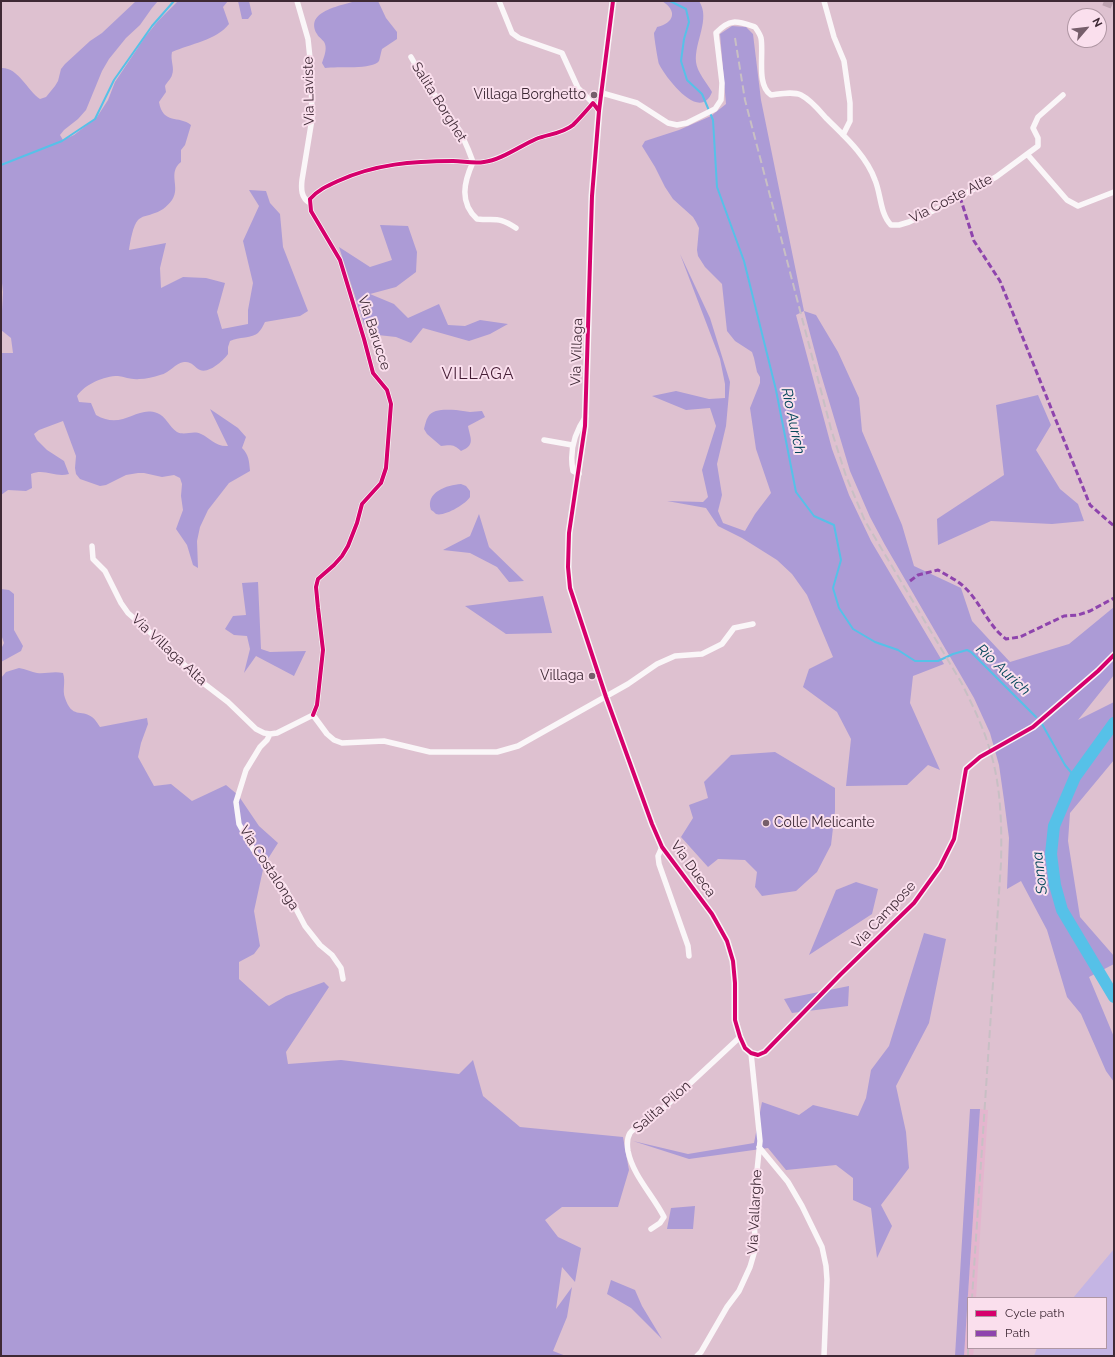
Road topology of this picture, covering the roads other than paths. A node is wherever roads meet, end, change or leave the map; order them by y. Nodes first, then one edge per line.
1 (297, 1) edge
2 (499, 1) edge
3 (613, 1) edge
4 (824, 1) edge
5 (411, 57) dead end
6 (602, 93) junction
7 (1063, 95) dead end
8 (593, 103) junction
9 (599, 110) junction
10 (843, 135) junction
11 (1027, 154) junction
12 (473, 162) junction
13 (1114, 192) edge
14 (310, 204) junction
15 (516, 228) dead end
16 (586, 415) junction
17 (544, 440) dead end
18 (572, 445) junction
19 (579, 474) junction
20 (92, 546) dead end
21 (753, 624) dead end
22 (1114, 655) edge
23 (606, 697) junction
24 (313, 714) junction
25 (270, 734) junction
26 (662, 847) junction
27 (689, 956) dead end
28 (343, 979) dead end
29 (740, 1037) junction
30 (751, 1053) junction
31 (759, 1147) junction
32 (651, 1228) dead end
33 (697, 1356) edge
34 (824, 1356) edge

1 - 14 street, Via Laviste
2 - 8 street
3 - 6 street, Via Villaga
4 - 10 street
5 - 12 street, Salita Borghet
6 - 9 street, Via Villaga
6 - 10 street
7 - 11 street, Via Coste Alte
8 - 9 street
8 - 12 street
9 - 16 street, Via Villaga
10 - 11 street, Via Coste Alte
11 - 13 street
12 - 14 street
12 - 15 street
14 - 24 street, Via Barucce
16 - 18 street
16 - 19 street, Via Villaga
17 - 18 street
18 - 19 street
19 - 23 street, Via Villaga
20 - 25 street, Via Villaga Alta
21 - 23 street
22 - 30 street, Via Campose
23 - 24 street
23 - 26 street, Via Dueca
24 - 25 street
25 - 28 street, Via Costalonga
26 - 27 street
26 - 29 street, Via Dueca
29 - 30 street, Via Dueca
29 - 32 street, Salita Pilon
30 - 31 street, Via Vallarghe
31 - 33 street, Via Vallarghe
31 - 34 street

